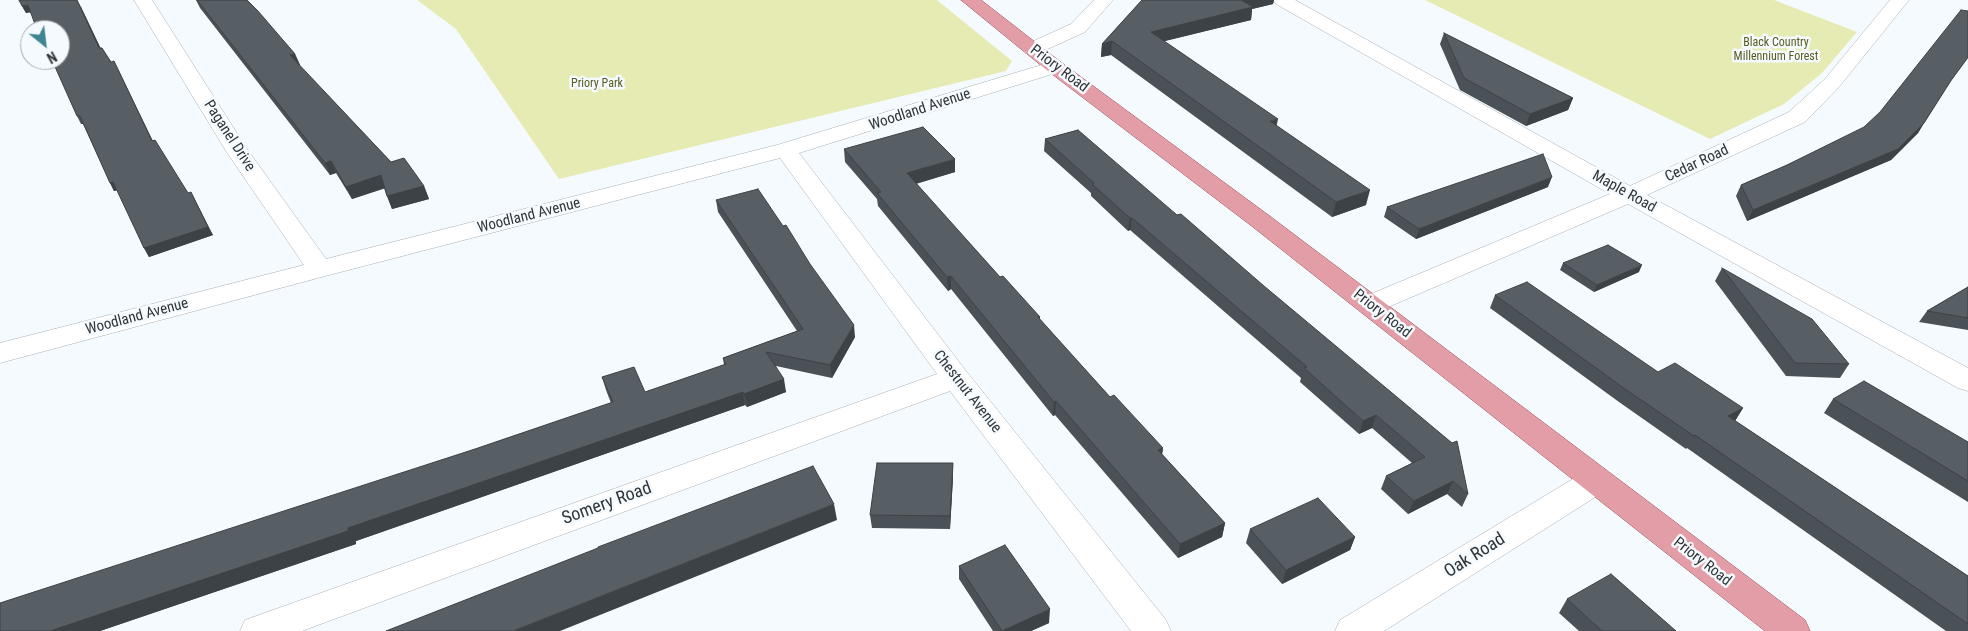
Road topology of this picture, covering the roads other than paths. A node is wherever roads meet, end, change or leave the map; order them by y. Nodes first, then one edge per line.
1 (143, 0) edge
2 (970, 0) edge
3 (1104, 0) edge
4 (1282, 0) edge
5 (1900, 0) edge
6 (1032, 49) junction
7 (1055, 67) junction
8 (785, 150) junction
9 (1629, 195) junction
10 (320, 269) junction
11 (1369, 305) junction
12 (0, 353) edge
13 (956, 378) junction
14 (1968, 381) edge
15 (1597, 480) junction
16 (258, 631) edge
17 (1152, 631) edge
18 (1353, 631) edge
19 (1792, 631) edge

1 - 10 street, Paganel Drive
2 - 6 main road, Priory Road
3 - 6 street
4 - 9 street, Maple Road
5 - 9 street, Cedar Road
6 - 7 main road, Priory Road
7 - 8 street, Woodland Avenue
7 - 11 main road, Priory Road
8 - 10 street, Woodland Avenue
8 - 13 street, Chestnut Avenue
9 - 11 street, Cedar Road
9 - 14 street, Maple Road
10 - 12 street, Woodland Avenue
11 - 15 main road, Priory Road
13 - 16 street, Somery Road
13 - 17 street, Chestnut Avenue
15 - 18 street, Oak Road
15 - 19 main road, Priory Road

